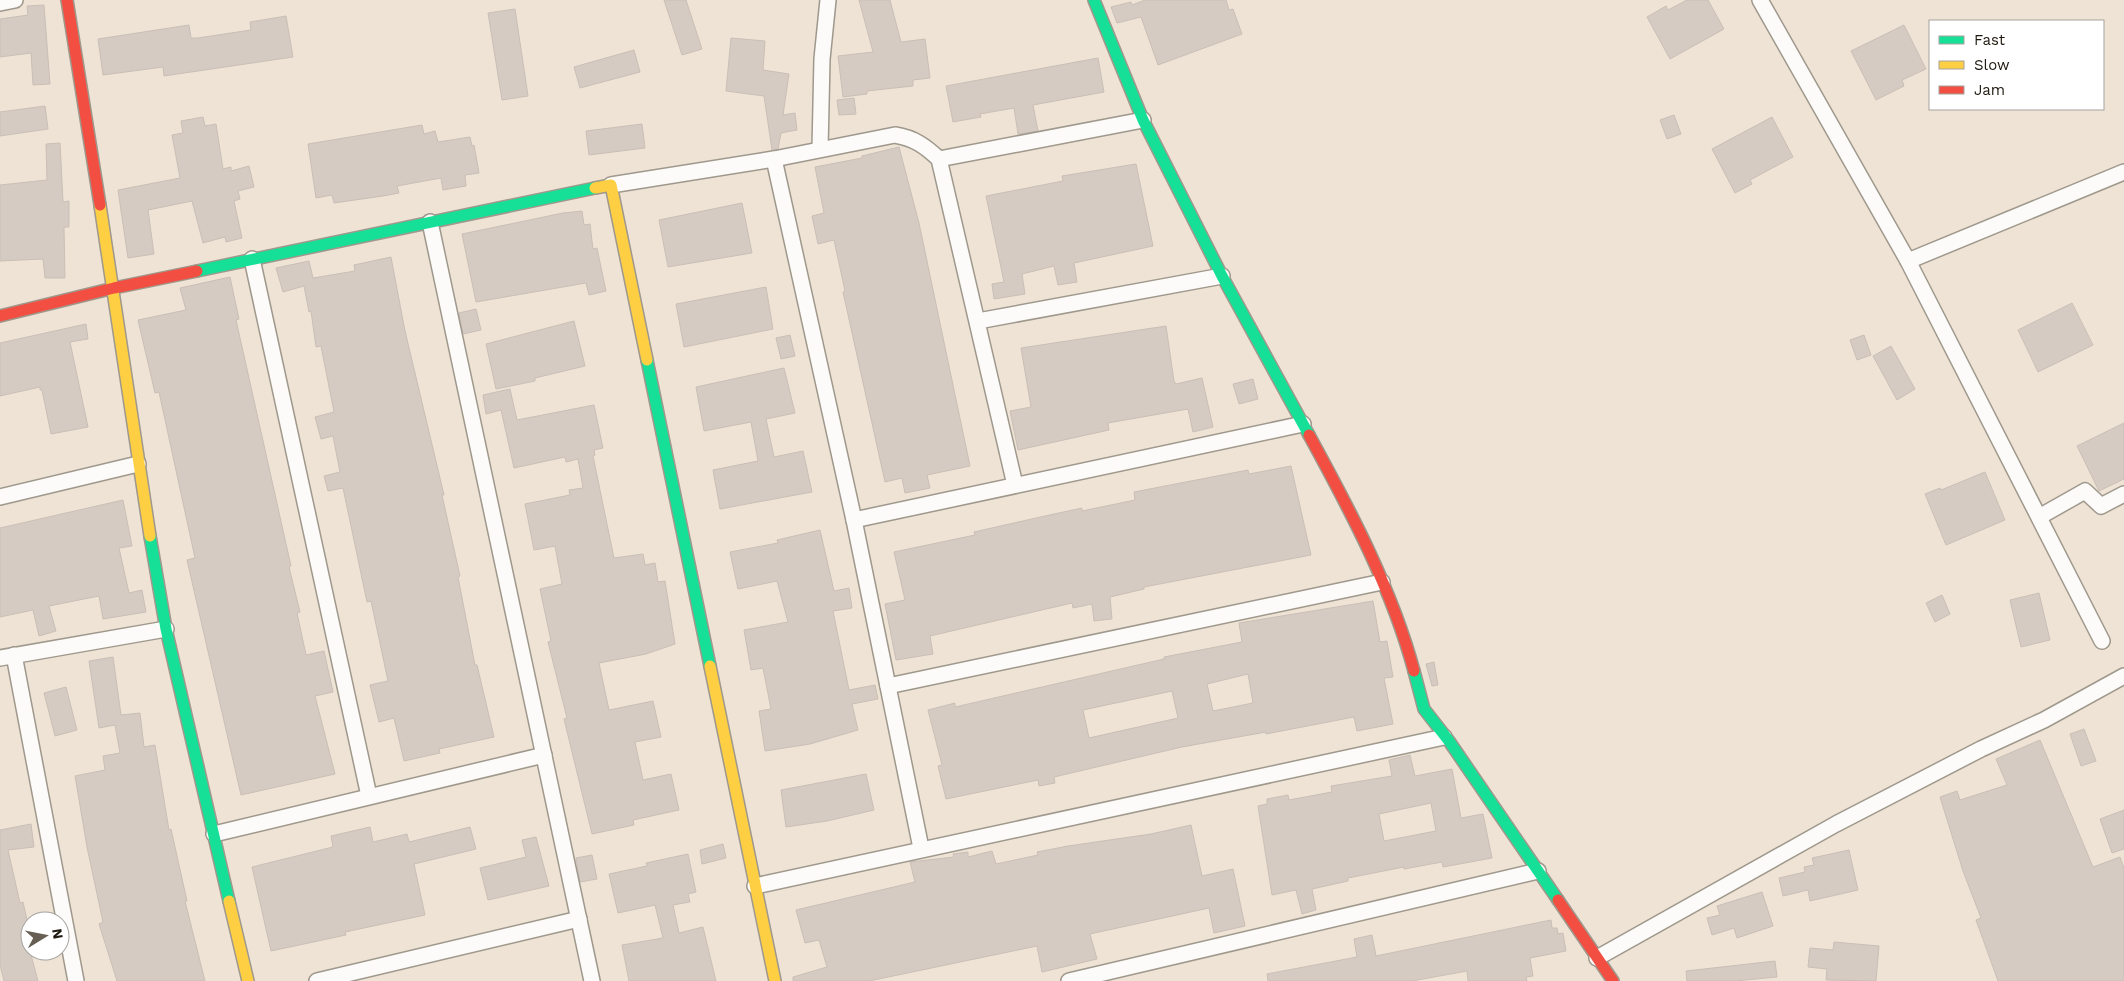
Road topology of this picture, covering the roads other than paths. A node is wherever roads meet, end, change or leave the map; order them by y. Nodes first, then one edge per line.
1 (14, 0) edge
2 (67, 0) edge
3 (828, 0) edge
4 (1094, 0) edge
5 (1760, 0) edge
6 (0, 3) edge
7 (1143, 120) junction
8 (820, 149) junction
9 (774, 159) junction
10 (940, 159) junction
11 (2124, 172) edge
12 (611, 185) junction
13 (430, 222) junction
14 (252, 259) junction
15 (1908, 260) junction
16 (1222, 276) junction
17 (114, 288) junction
18 (0, 316) edge
19 (978, 321) junction
20 (1303, 424) junction
21 (138, 464) junction
22 (1015, 486) junction
23 (2124, 494) edge
24 (0, 497) edge
25 (2038, 517) junction
26 (854, 520) junction
27 (1382, 582) junction
28 (166, 629) junction
29 (2102, 641) dead end
30 (7, 656) edge
31 (2124, 676) edge
32 (888, 686) junction
33 (1444, 737) junction
34 (544, 756) junction
35 (369, 796) junction
36 (214, 834) junction
37 (921, 848) junction
38 (1538, 871) junction
39 (755, 886) junction
40 (579, 919) junction
41 (1597, 958) junction
42 (76, 981) edge
43 (248, 981) edge
44 (317, 981) edge
45 (592, 981) edge
46 (775, 981) edge
47 (1070, 981) edge
48 (1613, 981) edge

1 - 6 street
2 - 17 street
3 - 8 street
4 - 7 street
5 - 15 street
7 - 10 street
7 - 16 street
8 - 9 street
8 - 10 street
9 - 12 street
9 - 26 street
10 - 19 street
11 - 15 street
12 - 13 street
12 - 39 street
13 - 14 street
13 - 34 street
14 - 17 street
14 - 35 street
15 - 25 street
16 - 19 street
16 - 20 street
17 - 18 street
17 - 21 street
19 - 22 street
20 - 22 street
20 - 27 street
21 - 24 street
21 - 28 street
22 - 26 street
23 - 25 street
25 - 29 street
26 - 32 street
27 - 32 street
27 - 33 street
28 - 30 street
28 - 36 street
30 - 42 street
31 - 41 street
32 - 37 street
33 - 37 street
33 - 38 street
34 - 35 street
34 - 40 street
35 - 36 street
36 - 43 street
37 - 39 street
38 - 41 street
38 - 47 street
39 - 46 street
40 - 44 street
40 - 45 street
41 - 48 street

